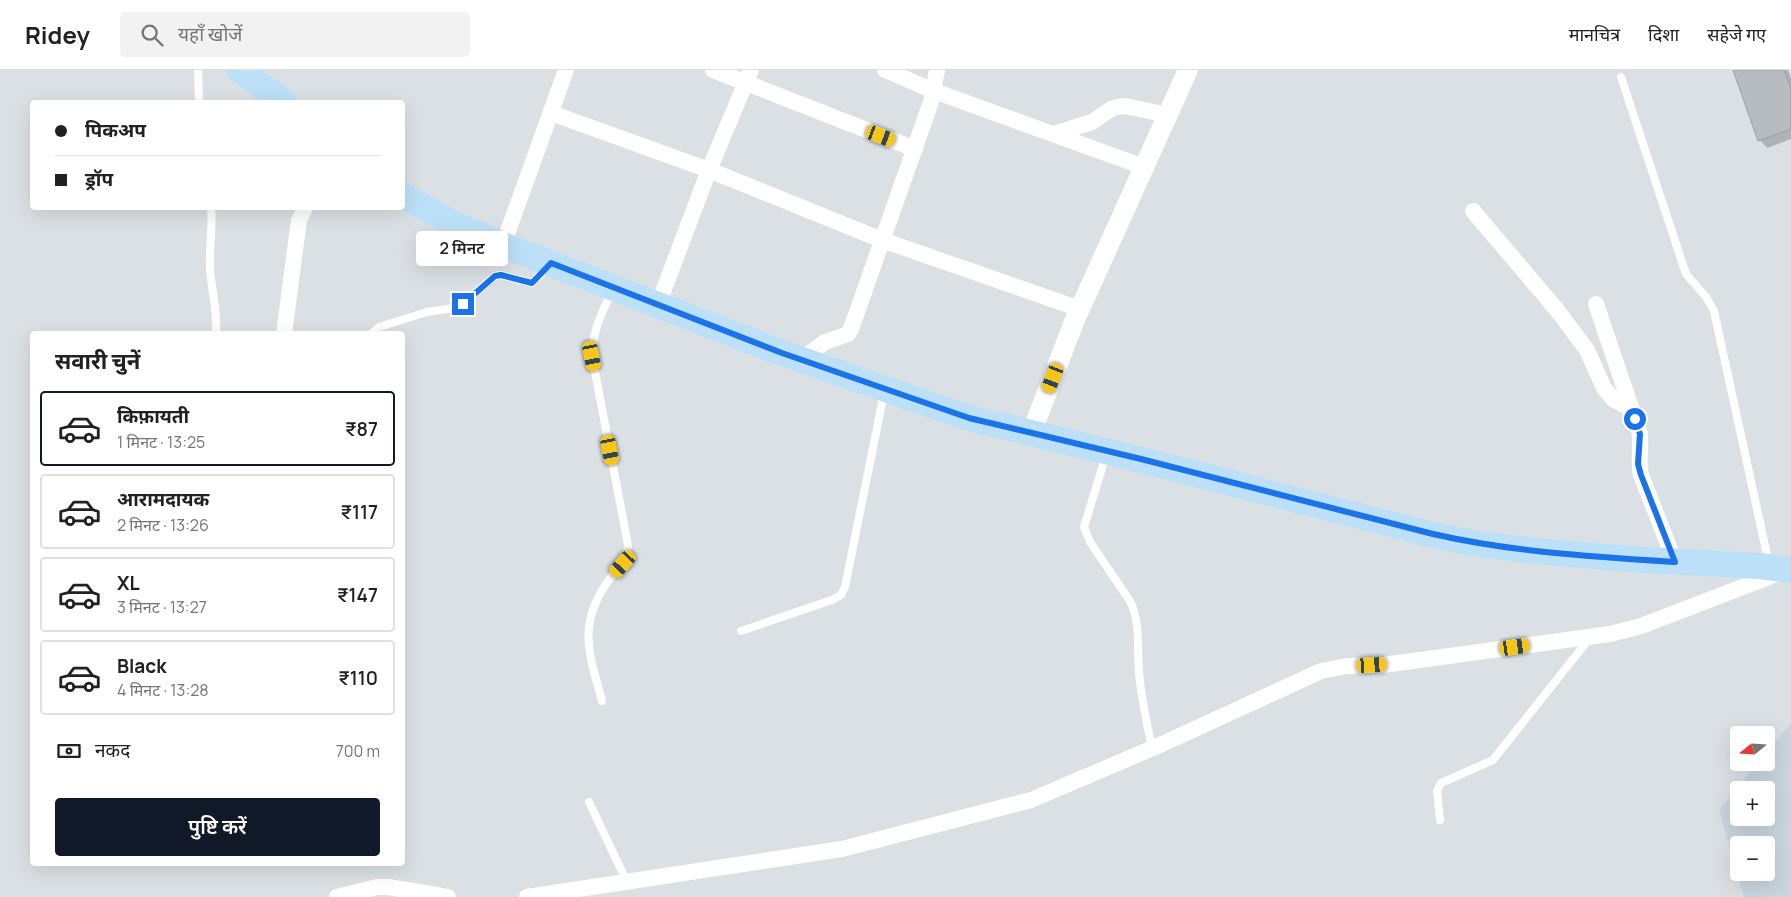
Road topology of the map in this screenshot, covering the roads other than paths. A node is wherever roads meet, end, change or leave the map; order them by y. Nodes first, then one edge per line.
1 (198, 70) edge
2 (240, 70) edge
3 (566, 70) edge
4 (712, 70) edge
5 (885, 70) edge
6 (937, 70) edge
7 (1188, 70) edge
8 (748, 76) edge
9 (1620, 77) dead end
10 (934, 91) junction
11 (199, 100) edge
12 (281, 100) edge
13 (551, 113) junction
14 (1168, 115) junction
15 (1054, 134) junction
16 (915, 149) junction
17 (1144, 167) junction
18 (709, 170) junction
19 (405, 198) edge
20 (211, 210) edge
21 (304, 210) edge
22 (1473, 211) dead end
23 (882, 240) junction
24 (503, 245) junction
25 (551, 263) junction
26 (614, 288) junction
27 (1596, 304) dead end
28 (658, 305) junction
29 (1080, 309) junction
30 (216, 331) edge
31 (284, 331) edge
32 (375, 331) edge
33 (801, 360) junction
34 (885, 390) junction
35 (1632, 409) junction
36 (1031, 434) junction
37 (1107, 451) junction
38 (1675, 562) junction
39 (1783, 569) edge
40 (741, 631) dead end
41 (1591, 636) junction
42 (602, 701) dead end
43 (1152, 748) junction
44 (589, 802) dead end
45 (1440, 820) dead end
46 (626, 882) junction
47 (592, 892) edge
48 (337, 897) edge
49 (448, 897) edge
50 (527, 897) edge

1 - 11 lane
2 - 12 highway
3 - 13 street
4 - 8 street
5 - 10 street
6 - 10 street
7 - 14 street
8 - 16 street
8 - 18 street
9 - 39 lane
10 - 15 street
10 - 16 street
13 - 18 street
13 - 24 street
14 - 15 street
14 - 17 street
15 - 17 street
16 - 23 street
17 - 29 street
18 - 23 street
18 - 28 street
19 - 24 highway
20 - 30 lane
21 - 31 street
22 - 35 street
23 - 29 street
23 - 33 street
24 - 25 highway
25 - 26 highway
25 - 32 lane
26 - 28 highway
26 - 42 lane
27 - 35 street
28 - 33 highway
29 - 36 street
33 - 34 highway
34 - 36 highway
34 - 40 lane
35 - 38 street
36 - 37 highway
37 - 38 highway
37 - 43 lane
38 - 39 highway
39 - 41 street
41 - 43 street
41 - 45 lane
43 - 46 street
44 - 46 lane
46 - 47 street
47 - 50 street
48 - 49 street

